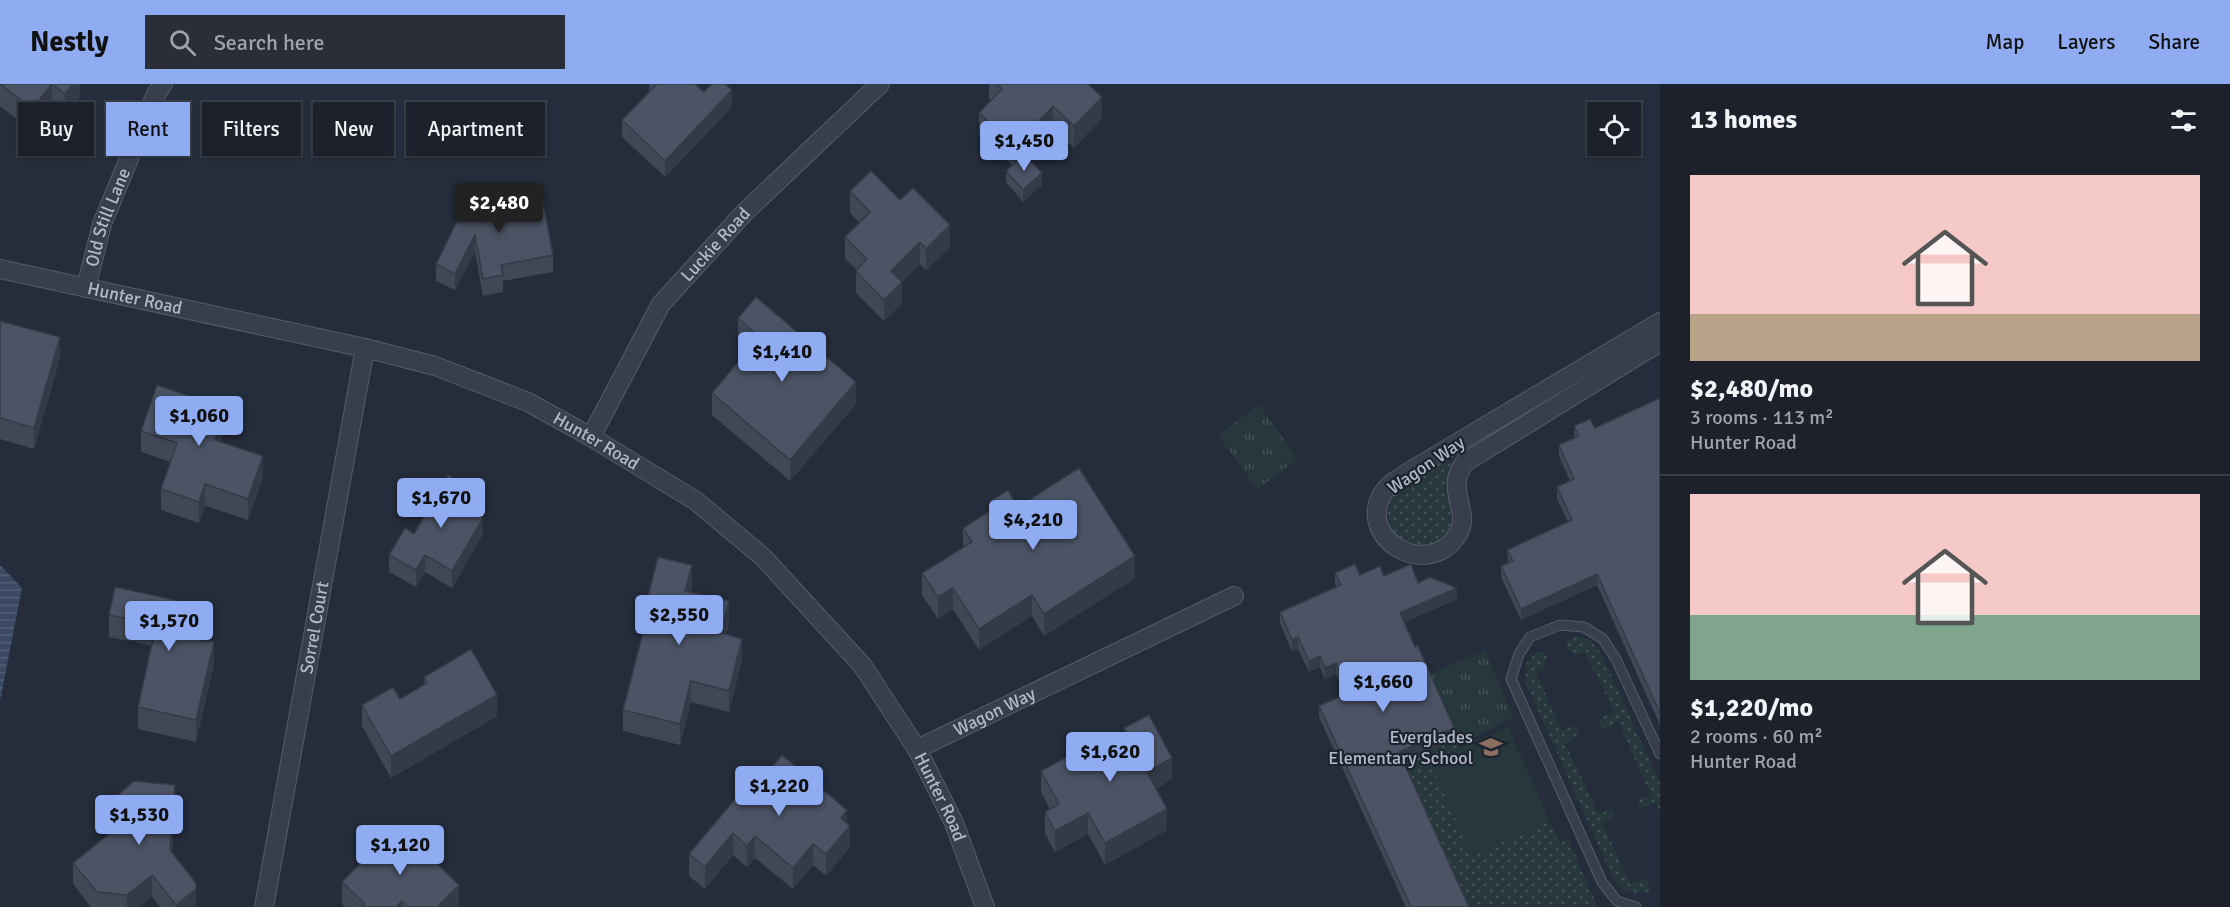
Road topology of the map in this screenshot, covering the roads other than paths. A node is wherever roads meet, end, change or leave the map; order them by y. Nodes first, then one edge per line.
1 (163, 84) edge
2 (880, 84) edge
3 (0, 269) edge
4 (86, 288) junction
5 (1660, 322) edge
6 (1660, 342) edge
7 (365, 348) junction
8 (591, 437) junction
9 (1234, 596) dead end
10 (917, 749) junction
11 (1660, 754) edge
12 (264, 907) edge
13 (985, 907) edge
14 (1636, 907) edge

1 - 4 street, Old Still Lane
2 - 8 street, Luckie Road
3 - 4 street, Hunter Road
4 - 7 street, Hunter Road
5 - 6 street, Wagon Way
7 - 8 street, Hunter Road
7 - 12 street, Sorrel Court
8 - 10 street, Hunter Road
9 - 10 street, Wagon Way
10 - 13 street, Hunter Road
11 - 14 lane

